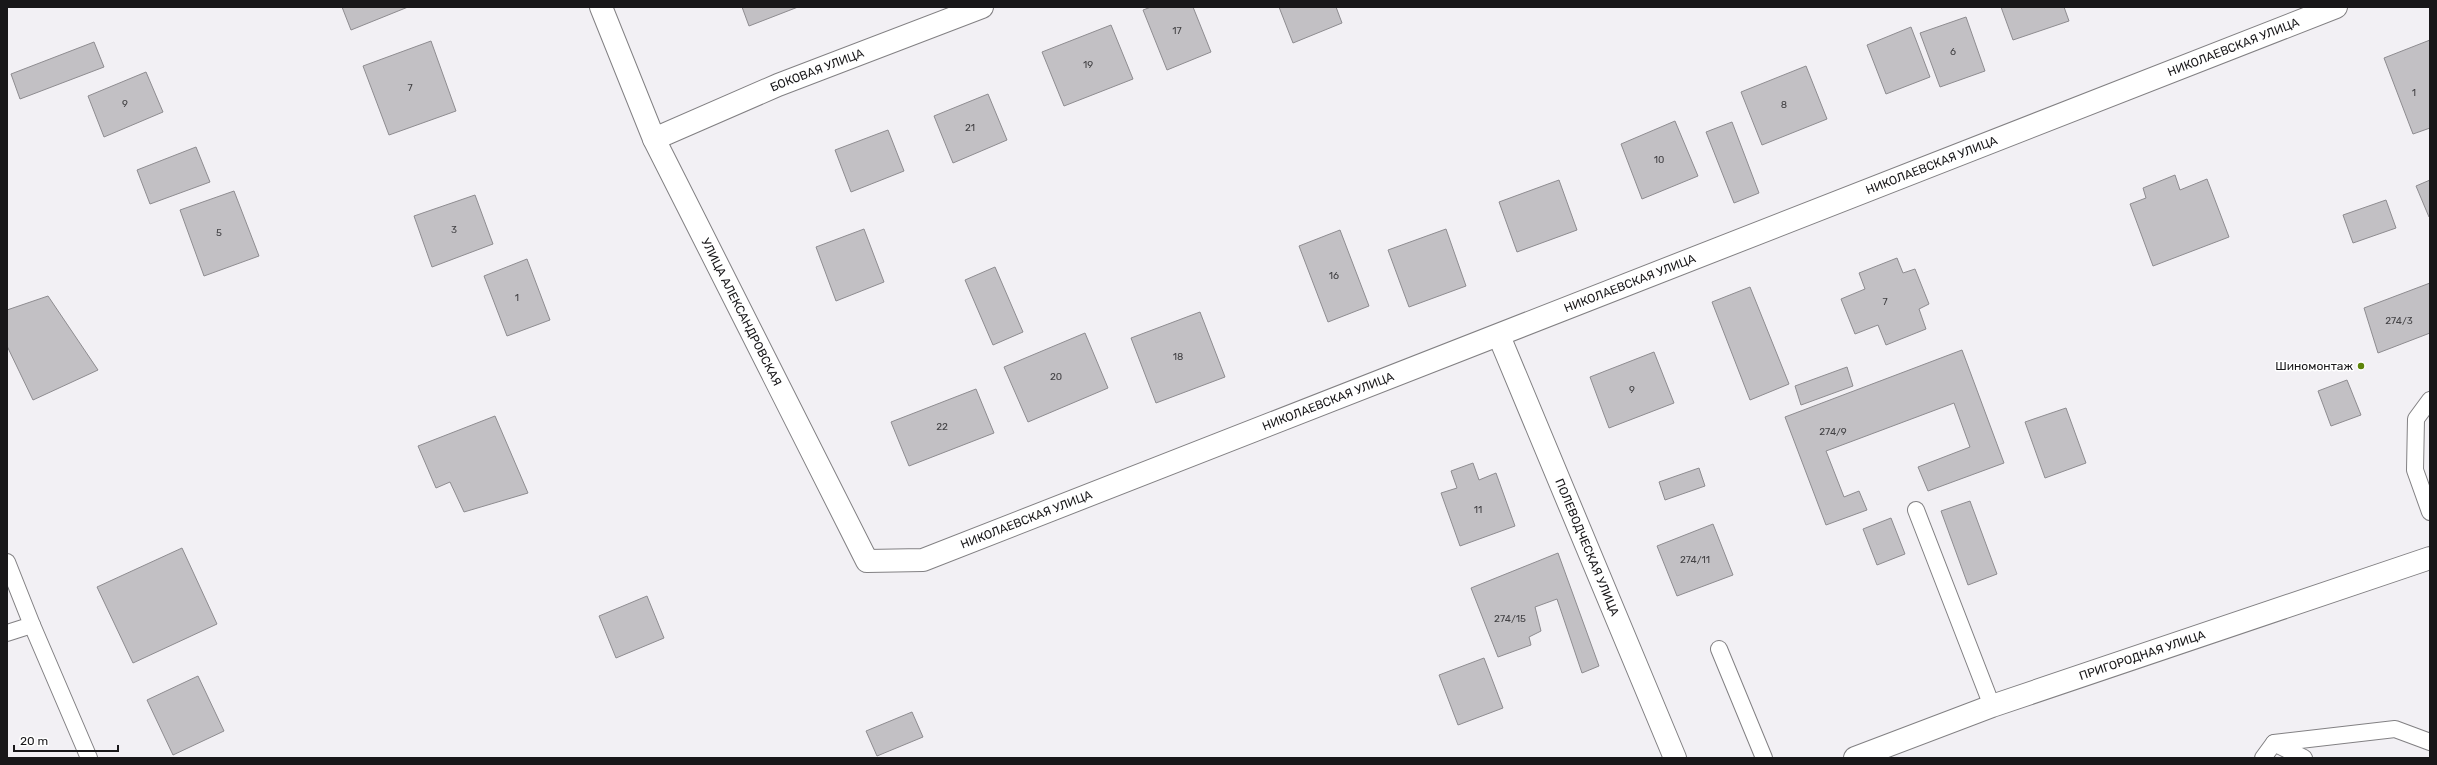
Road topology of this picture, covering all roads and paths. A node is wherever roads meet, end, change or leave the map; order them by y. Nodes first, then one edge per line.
1 (601, 7) edge
2 (982, 7) edge
3 (2336, 7) edge
4 (654, 139) junction
5 (1499, 336) junction
6 (2430, 400) edge
7 (1916, 510) dead end
8 (2430, 512) edge
9 (2430, 558) edge
10 (923, 560) joint
11 (7, 562) edge
12 (32, 625) junction
13 (7, 633) edge
14 (1719, 649) dead end
15 (1992, 706) junction
16 (2430, 742) edge
17 (2274, 743) junction
18 (89, 758) edge
19 (1675, 758) edge
20 (1764, 758) edge
21 (1855, 758) edge
22 (2263, 758) edge
23 (2304, 758) edge

1 - 4 street, УЛИЦА АЛЕКСАНДРОВСКАЯ
2 - 4 street, БОКОВАЯ УЛИЦА
3 - 5 street, НИКОЛАЕВСКАЯ УЛИЦА
4 - 10 street, УЛИЦА АЛЕКСАНДРОВСКАЯ
5 - 10 street, НИКОЛАЕВСКАЯ УЛИЦА
5 - 19 street, ПОЛЕВОДЧЕСКАЯ УЛИЦА
6 - 8 lane
7 - 15 lane
9 - 15 street, ПРИГОРОДНАЯ УЛИЦА
11 - 12 lane
12 - 13 lane
12 - 18 lane
14 - 20 lane
15 - 21 street, ПРИГОРОДНАЯ УЛИЦА
16 - 17 lane
17 - 22 lane
17 - 23 lane

